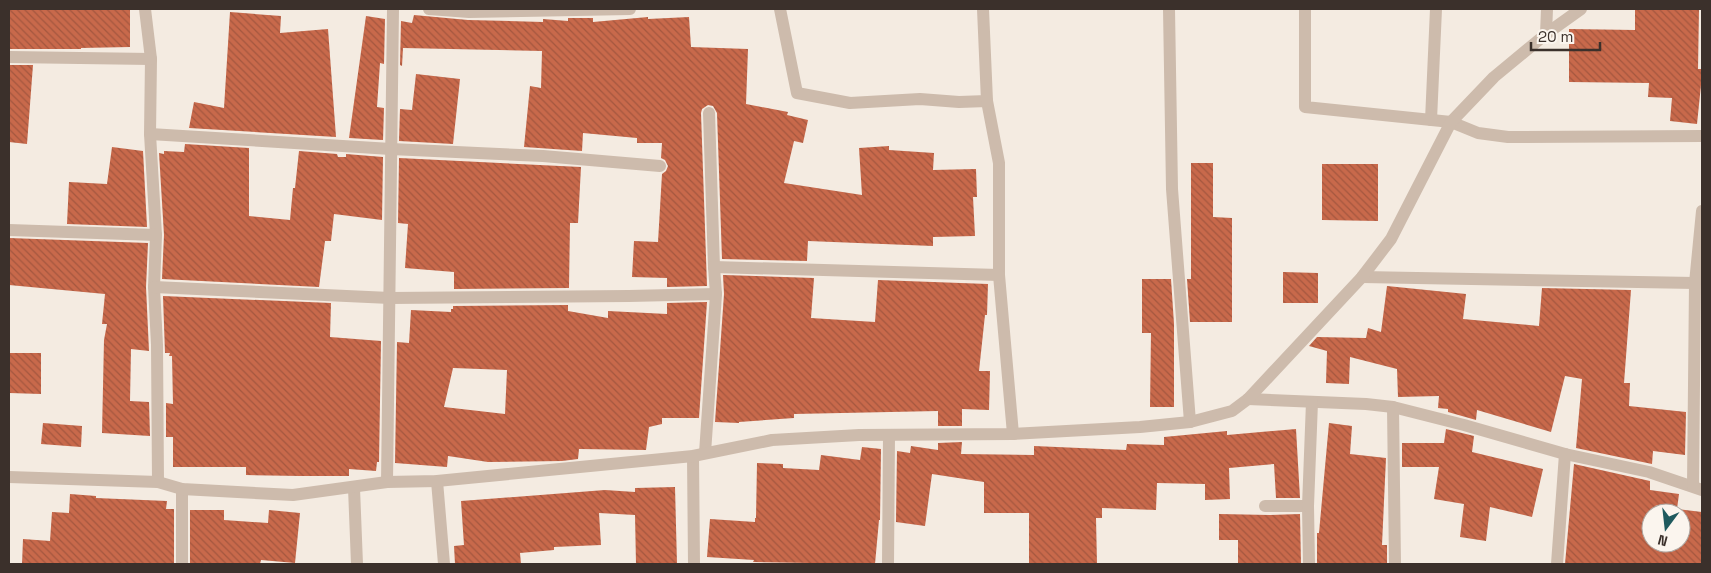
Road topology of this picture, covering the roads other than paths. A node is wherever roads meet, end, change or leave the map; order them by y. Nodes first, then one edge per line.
1 (145, 9) edge
2 (393, 9) edge
3 (429, 9) edge
4 (630, 9) edge
5 (780, 9) edge
6 (983, 9) edge
7 (1169, 9) edge
8 (1305, 9) edge
9 (1436, 9) edge
10 (1547, 9) edge
11 (1581, 9) edge
12 (1546, 34) junction
13 (9, 57) edge
14 (151, 59) junction
15 (987, 101) junction
16 (709, 113) dead end
17 (1431, 120) junction
18 (1451, 122) junction
19 (150, 134) junction
20 (1702, 136) edge
21 (391, 149) junction
22 (660, 166) dead end
23 (1702, 210) edge
24 (9, 230) edge
25 (156, 235) junction
26 (714, 267) junction
27 (999, 275) junction
28 (1362, 277) junction
29 (1695, 283) junction
30 (154, 287) junction
31 (716, 294) junction
32 (390, 298) junction
33 (1248, 399) junction
34 (1312, 402) junction
35 (1393, 407) junction
36 (1190, 422) junction
37 (1013, 434) junction
38 (889, 435) junction
39 (1565, 454) junction
40 (699, 455) junction
41 (9, 477) edge
42 (158, 482) junction
43 (387, 482) junction
44 (437, 482) junction
45 (354, 488) junction
46 (1697, 488) edge
47 (182, 489) junction
48 (1265, 506) dead end
49 (1308, 506) junction
50 (182, 564) edge
51 (356, 564) edge
52 (444, 564) edge
53 (694, 564) edge
54 (888, 564) edge
55 (1309, 564) edge
56 (1395, 564) edge
57 (1557, 564) edge

1 - 14 street
2 - 21 street
3 - 4 street
5 - 15 street
6 - 15 street
7 - 36 street
8 - 17 street
9 - 17 street
10 - 12 street
11 - 12 street
12 - 18 street
13 - 14 street
14 - 19 street
15 - 27 street
16 - 26 street
17 - 18 street
18 - 20 street
18 - 28 street
19 - 21 street
19 - 25 street
21 - 22 street
21 - 32 street
23 - 29 street
24 - 25 street
25 - 30 street
26 - 27 street
26 - 31 street
27 - 37 street
28 - 29 street
28 - 33 street
29 - 46 street
30 - 32 street
30 - 42 street
31 - 32 street
31 - 40 street
32 - 43 street
33 - 34 street
33 - 36 street
34 - 35 street
34 - 49 street
35 - 39 street
35 - 56 street
36 - 37 street
37 - 38 street
38 - 40 street
38 - 54 street
39 - 46 street
39 - 57 street
40 - 44 street
40 - 53 street
41 - 42 street
42 - 47 street
43 - 44 street
43 - 45 street
44 - 52 street
45 - 47 street
45 - 51 street
47 - 50 street
48 - 49 street
49 - 55 street

